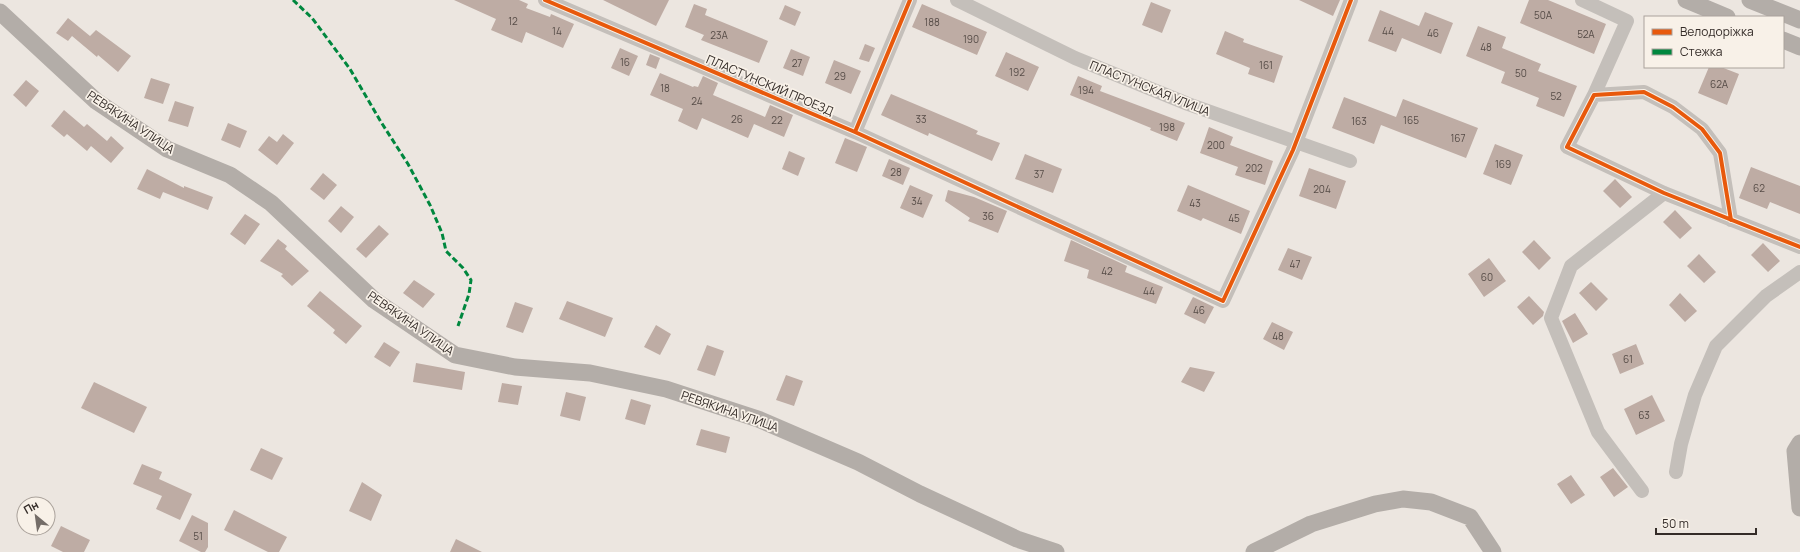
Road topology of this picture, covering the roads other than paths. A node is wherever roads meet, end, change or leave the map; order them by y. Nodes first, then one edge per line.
1 (545, 0) edge
2 (910, 0) edge
3 (957, 0) edge
4 (1351, 0) edge
5 (1582, 0) edge
6 (1686, 0) edge
7 (1750, 0) edge
8 (0, 12) edge
9 (1726, 16) edge
10 (1800, 20) edge
11 (1784, 40) edge
12 (1800, 47) edge
13 (1594, 95) junction
14 (855, 132) junction
15 (1296, 141) junction
16 (1350, 160) dead end
17 (1664, 193) junction
18 (1731, 220) junction
19 (1800, 247) edge
20 (1800, 272) edge
21 (1800, 443) edge
22 (1676, 472) dead end
23 (1642, 491) dead end
24 (1800, 508) edge
25 (1056, 552) edge
26 (1254, 552) edge
27 (1492, 552) edge

1 - 14 street, ПЛАСТУНСКИЙ ПРОЕЗД
2 - 14 street
3 - 15 street, ПЛАСТУНСКАЯ УЛИЦА
4 - 15 street
5 - 13 street
6 - 9 main road
7 - 10 main road
8 - 25 main road, РЕВЯКИНА УЛИЦА
11 - 12 main road
13 - 17 street
13 - 18 street
14 - 15 street, ПЛАСТУНСКИЙ ПРОЕЗД
15 - 16 street, ПЛАСТУНСКАЯ УЛИЦА
17 - 18 street
17 - 23 street
18 - 19 street
20 - 22 street
21 - 24 main road
26 - 27 main road

